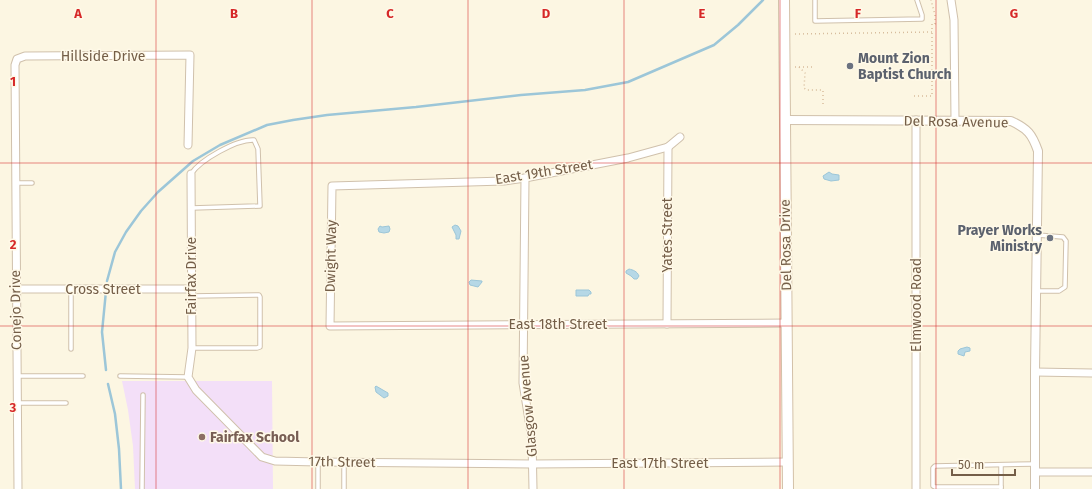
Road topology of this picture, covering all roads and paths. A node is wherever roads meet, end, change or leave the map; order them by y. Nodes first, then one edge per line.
1 (784, 0) edge
2 (815, 0) edge
3 (917, 0) edge
4 (930, 0) edge
5 (952, 0) edge
6 (932, 32) junction
7 (795, 34) dead end
8 (17, 59) joint
9 (795, 67) dead end
10 (799, 67) junction
11 (812, 67) dead end
12 (914, 96) dead end
13 (823, 106) dead end
14 (785, 120) junction
15 (916, 120) junction
16 (955, 120) junction
17 (680, 137) dead end
18 (188, 145) dead end
19 (668, 147) junction
20 (191, 174) joint
21 (525, 178) junction
22 (16, 183) junction
23 (32, 183) dead end
24 (332, 186) joint
25 (191, 208) junction
26 (1037, 235) junction
27 (16, 289) junction
28 (71, 289) junction
29 (1036, 291) junction
30 (191, 292) junction
31 (787, 323) junction
32 (667, 324) junction
33 (523, 325) junction
34 (330, 326) joint
35 (192, 348) junction
36 (71, 350) dead end
37 (1035, 372) junction
38 (1092, 373) edge
39 (17, 376) junction
40 (83, 376) dead end
41 (120, 376) dead end
42 (188, 377) junction
43 (143, 395) dead end
44 (17, 403) junction
45 (66, 403) dead end
46 (318, 462) junction
47 (788, 462) junction
48 (344, 463) junction
49 (532, 464) junction
50 (1001, 465) junction
51 (1035, 468) junction
52 (1092, 472) edge
53 (1001, 488) edge
54 (18, 489) edge
55 (142, 489) edge
56 (318, 489) edge
57 (344, 489) edge
58 (532, 489) edge
59 (788, 489) edge
60 (916, 489) edge
61 (1035, 489) edge

1 - 14 main road, Del Rosa Drive
2 - 3 lane
4 - 6 path
5 - 16 street
6 - 7 path
6 - 12 path
8 - 18 street, Hillside Drive
8 - 22 street, Conejo Drive
9 - 10 path
10 - 11 path
10 - 13 path
14 - 15 street, Del Rosa Avenue
14 - 31 main road, Del Rosa Drive
15 - 16 street, Del Rosa Avenue
15 - 60 street, Elmwood Road
16 - 26 street, Del Rosa Avenue
17 - 19 street, East 19th Street
19 - 21 street, East 19th Street
19 - 32 street, Yates Street
20 - 25 street, Fairfax Drive
20 - 25 lane
21 - 24 street, East 19th Street
21 - 33 street, Glasgow Avenue
22 - 23 lane
22 - 27 street, Conejo Drive
24 - 34 street, Dwight Way
25 - 30 street, Fairfax Drive
26 - 29 street, Del Rosa Avenue
26 - 29 lane
27 - 28 street, Cross Street
27 - 39 street, Conejo Drive
28 - 30 street, Cross Street
28 - 36 lane
29 - 37 street, Del Rosa Avenue
30 - 35 street, Fairfax Drive
30 - 35 lane
31 - 32 street, East 18th Street
31 - 47 main road, Del Rosa Drive
32 - 33 street, East 18th Street
33 - 34 street, East 18th Street
33 - 49 street, Glasgow Avenue
35 - 42 street, Fairfax Drive
37 - 38 street
37 - 51 street, Del Rosa Avenue
39 - 40 lane
39 - 44 street, Conejo Drive
41 - 42 lane
42 - 46 street, 17th Street
43 - 55 lane
44 - 45 lane
44 - 54 street, Conejo Drive
46 - 48 street, 17th Street
46 - 56 lane
47 - 49 street, East 17th Street
47 - 59 main road, Del Rosa Drive
48 - 49 street, 17th Street
48 - 57 lane
49 - 58 street, Glasgow Avenue
50 - 51 lane
50 - 53 lane
50 - 53 lane
51 - 52 street
51 - 61 street, Del Rosa Avenue

